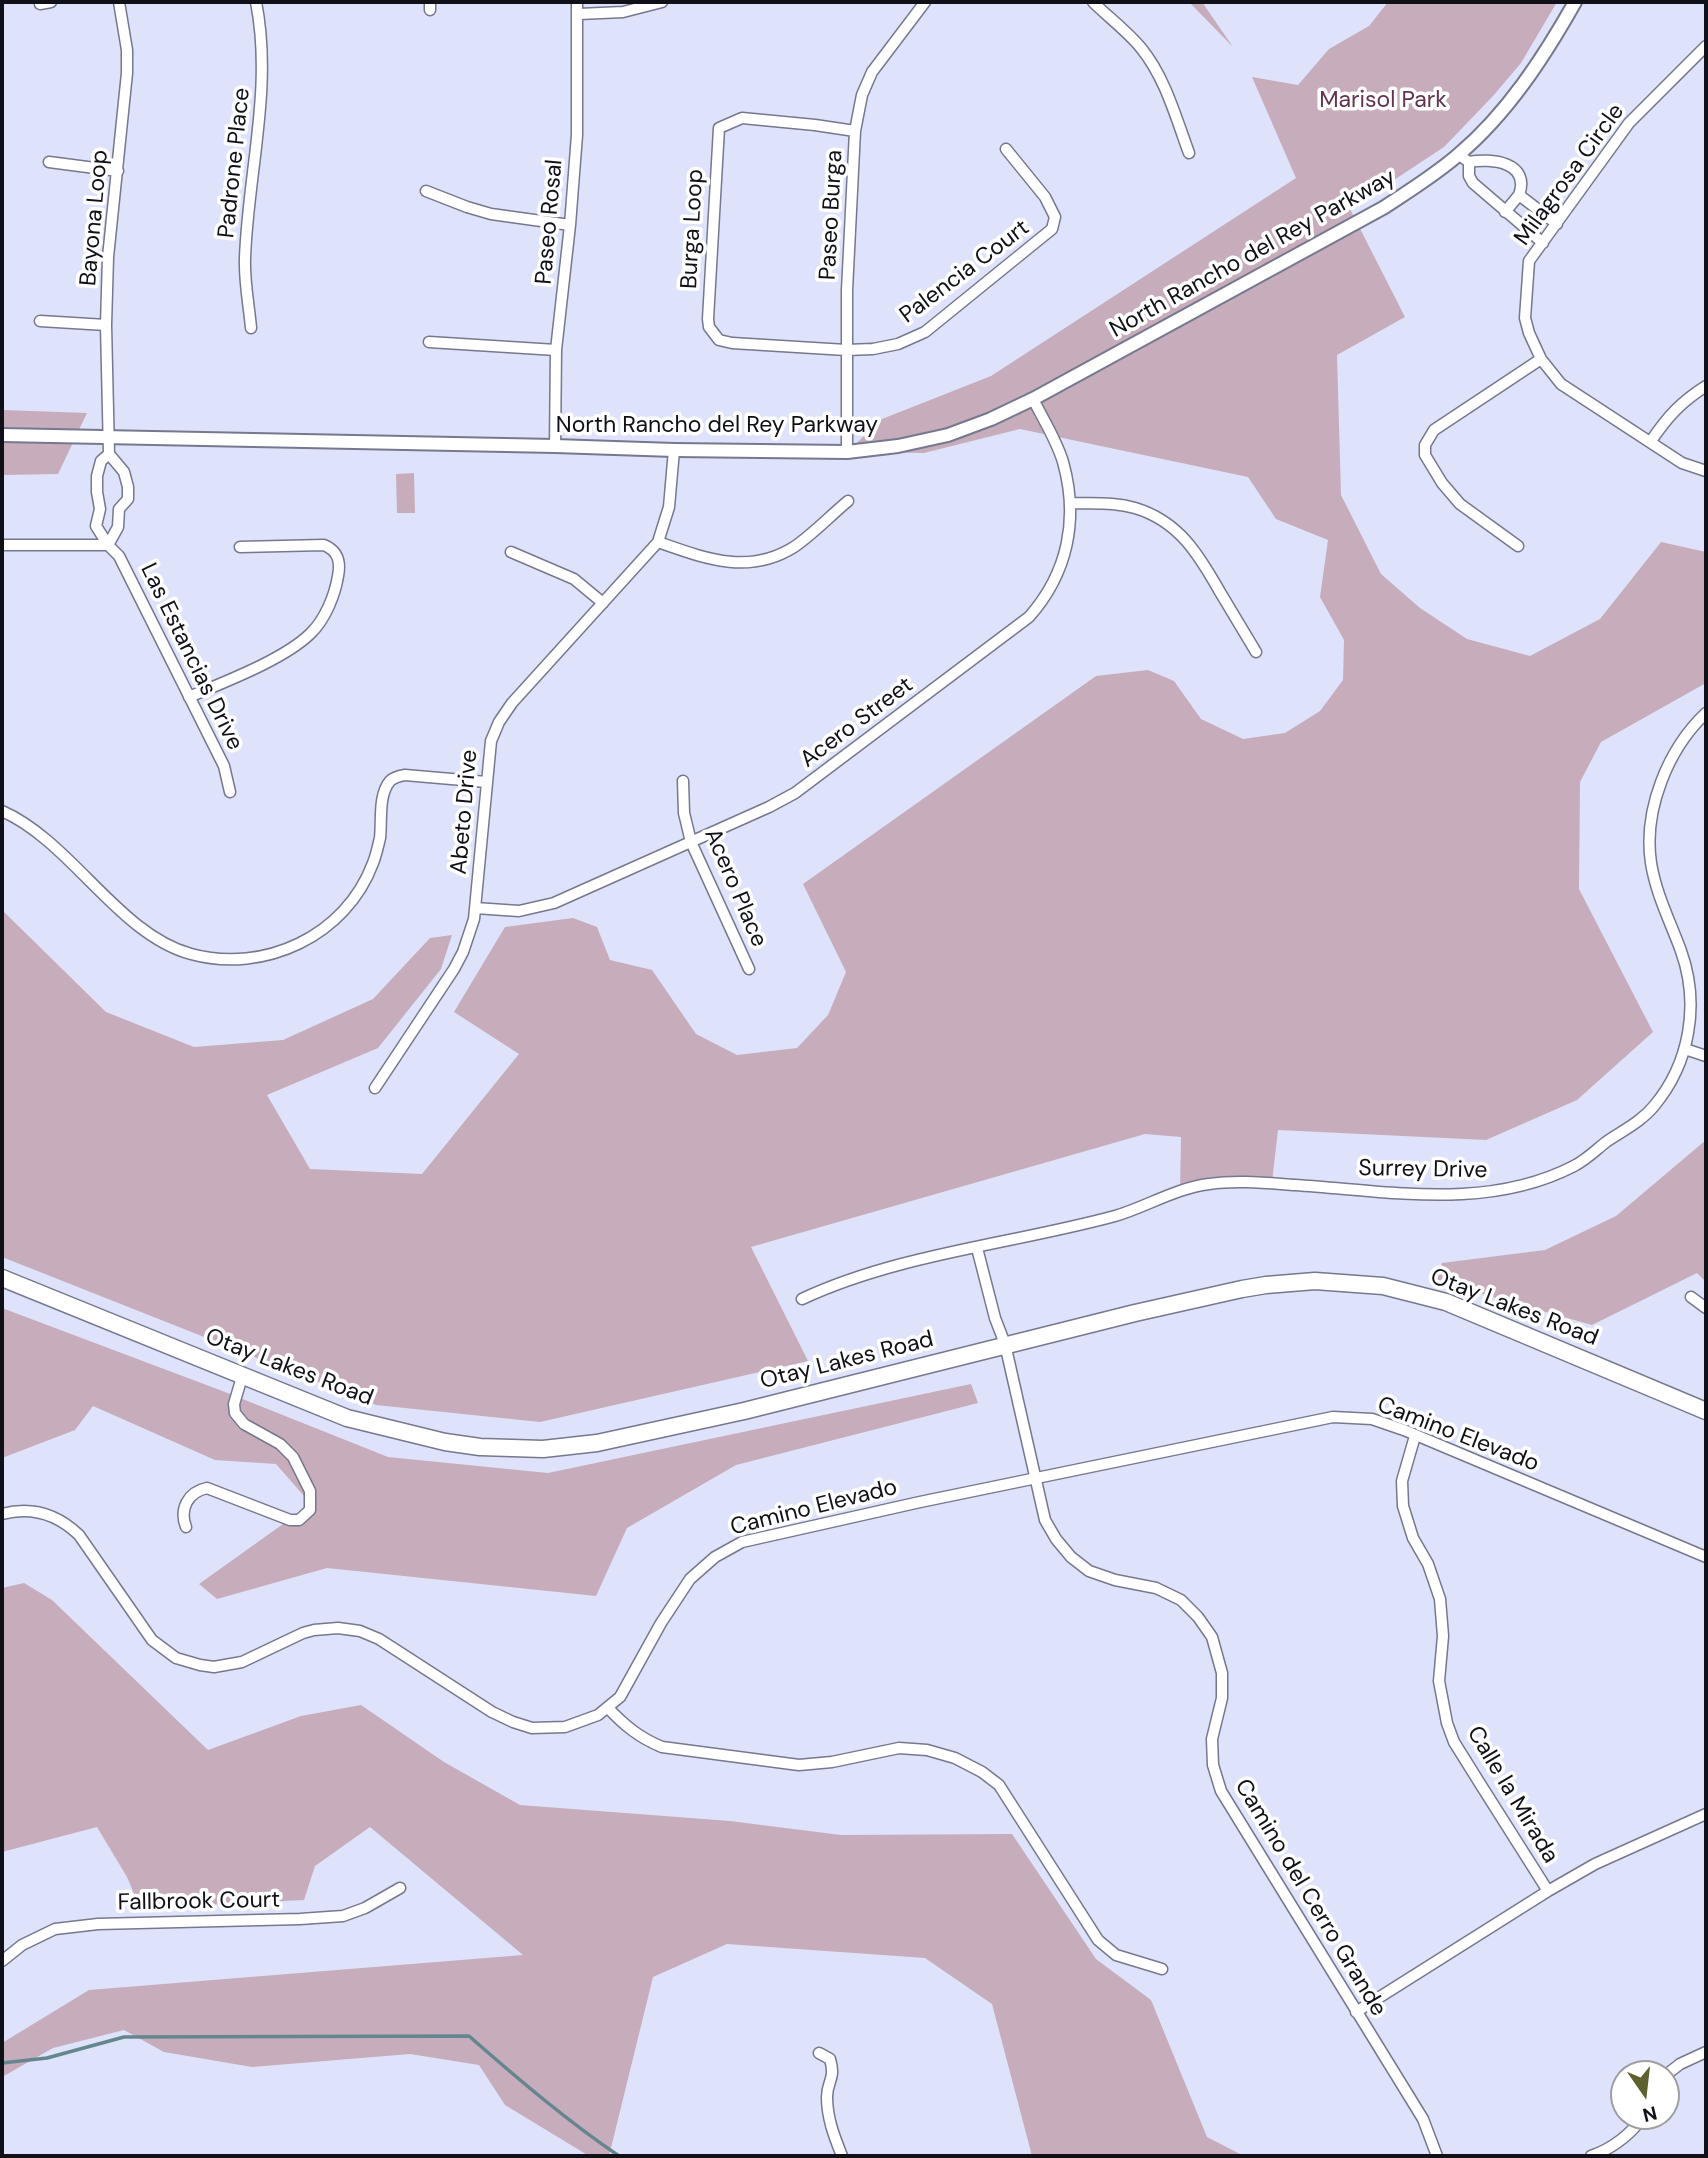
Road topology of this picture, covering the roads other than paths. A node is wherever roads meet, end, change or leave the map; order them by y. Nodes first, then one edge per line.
1 (119, 2) edge
2 (256, 2) edge
3 (578, 2) edge
4 (662, 2) edge
5 (925, 2) edge
6 (1093, 2) edge
7 (1575, 2) edge
8 (579, 14) junction
9 (1706, 46) edge
10 (855, 131) junction
11 (1006, 149) dead end
12 (1189, 153) dead end
13 (1464, 159) junction
14 (49, 162) dead end
15 (118, 171) junction
16 (426, 191) dead end
17 (1519, 195) junction
18 (1505, 212) junction
19 (1557, 224) junction
20 (570, 225) junction
21 (1543, 243) junction
22 (40, 321) dead end
23 (106, 326) junction
24 (251, 328) dead end
25 (429, 342) dead end
26 (846, 349) junction
27 (556, 350) junction
28 (1541, 359) junction
29 (1706, 386) edge
30 (1033, 399) junction
31 (2, 435) edge
32 (109, 438) junction
33 (1651, 442) junction
34 (555, 446) junction
35 (674, 450) junction
36 (847, 452) junction
37 (109, 454) junction
38 (1706, 471) edge
39 (848, 501) dead end
40 (1071, 503) junction
41 (100, 509) junction
42 (119, 509) junction
43 (658, 542) junction
44 (2, 545) edge
45 (108, 545) junction
46 (1518, 545) dead end
47 (240, 547) dead end
48 (511, 552) dead end
49 (603, 603) junction
50 (1256, 652) dead end
51 (189, 697) junction
52 (1706, 713) edge
53 (683, 781) dead end
54 (486, 782) junction
55 (230, 792) dead end
56 (2, 811) edge
57 (691, 842) junction
58 (475, 908) junction
59 (749, 969) dead end
60 (1685, 1049) junction
61 (1706, 1056) edge
62 (375, 1088) dead end
63 (977, 1248) junction
64 (2, 1278) edge
65 (1691, 1297) dead end
66 (802, 1299) dead end
67 (1706, 1308) edge
68 (1005, 1344) junction
69 (242, 1377) junction
70 (1706, 1411) edge
71 (1415, 1436) junction
72 (1034, 1479) junction
73 (2, 1514) edge
74 (186, 1527) dead end
75 (1706, 1557) edge
76 (608, 1708) junction
77 (1706, 1814) edge
78 (400, 1888) dead end
79 (1548, 1891) junction
80 (2, 1961) edge
81 (1162, 1969) dead end
82 (1356, 2012) junction
83 (1706, 2052) edge
84 (819, 2053) dead end
85 (1680, 2064) edge
86 (1631, 2130) edge
87 (842, 2156) edge
88 (1437, 2156) edge
89 (1591, 2156) edge

1 - 15 street, Bayona Loop
2 - 24 street, Padrone Place
3 - 8 street, Paseo Rosal
4 - 8 street
5 - 10 street, Paseo Burga
6 - 12 street
7 - 13 street, North Rancho del Rey Parkway
8 - 20 street, Paseo Rosal
9 - 19 street, Milagrosa Circle
10 - 26 street, Paseo Burga
10 - 26 street, Burga Loop
11 - 26 street, Palencia Court
13 - 17 street
13 - 18 street
13 - 30 street, North Rancho del Rey Parkway
14 - 15 street
15 - 23 street, Bayona Loop
16 - 20 street
17 - 18 street
17 - 19 street
18 - 21 street
19 - 21 street, Milagrosa Circle
20 - 27 street, Paseo Rosal
21 - 28 street, Milagrosa Circle
22 - 23 street
23 - 32 street, Bayona Loop
25 - 27 street
26 - 36 street, Paseo Burga
27 - 34 street, Paseo Rosal
28 - 33 street, Milagrosa Circle
28 - 46 street
29 - 33 street
30 - 36 street, North Rancho del Rey Parkway
30 - 40 street, Acero Street
31 - 32 street, North Rancho del Rey Parkway
32 - 34 street, North Rancho del Rey Parkway
32 - 37 street, Las Estancias Drive
33 - 38 street, Milagrosa Circle
34 - 35 street, North Rancho del Rey Parkway
35 - 36 street, North Rancho del Rey Parkway
35 - 43 street, Abeto Drive
37 - 41 street, Las Estancias Drive
37 - 42 street
39 - 43 street
40 - 50 street
40 - 57 street, Acero Street
41 - 42 street
41 - 45 street, Las Estancias Drive
42 - 45 street
43 - 49 street, Abeto Drive
44 - 45 street
45 - 51 street, Las Estancias Drive
47 - 51 street
48 - 49 street
49 - 54 street, Abeto Drive
51 - 55 street, Las Estancias Drive
52 - 60 street, Surrey Drive
53 - 57 street, Acero Place
54 - 56 street
54 - 58 street, Abeto Drive
57 - 58 street, Acero Street
57 - 59 street, Acero Place
58 - 62 street, Abeto Drive
60 - 61 street
60 - 63 street, Surrey Drive
63 - 66 street, Surrey Drive
63 - 68 street, Camino del Cerro Grande
64 - 69 main road, Otay Lakes Road
65 - 67 street
68 - 69 main road, Otay Lakes Road
68 - 70 main road, Otay Lakes Road
68 - 72 street, Camino del Cerro Grande
69 - 74 street
71 - 72 street, Camino Elevado
71 - 75 street, Camino Elevado
71 - 79 street, Calle la Mirada
72 - 76 street, Camino Elevado
72 - 82 street, Camino del Cerro Grande
73 - 76 street, Camino Elevado
76 - 81 street
77 - 79 street
78 - 80 street, Fallbrook Court
79 - 82 street
82 - 88 street, Camino del Cerro Grande
83 - 85 street
84 - 87 street
86 - 89 street

